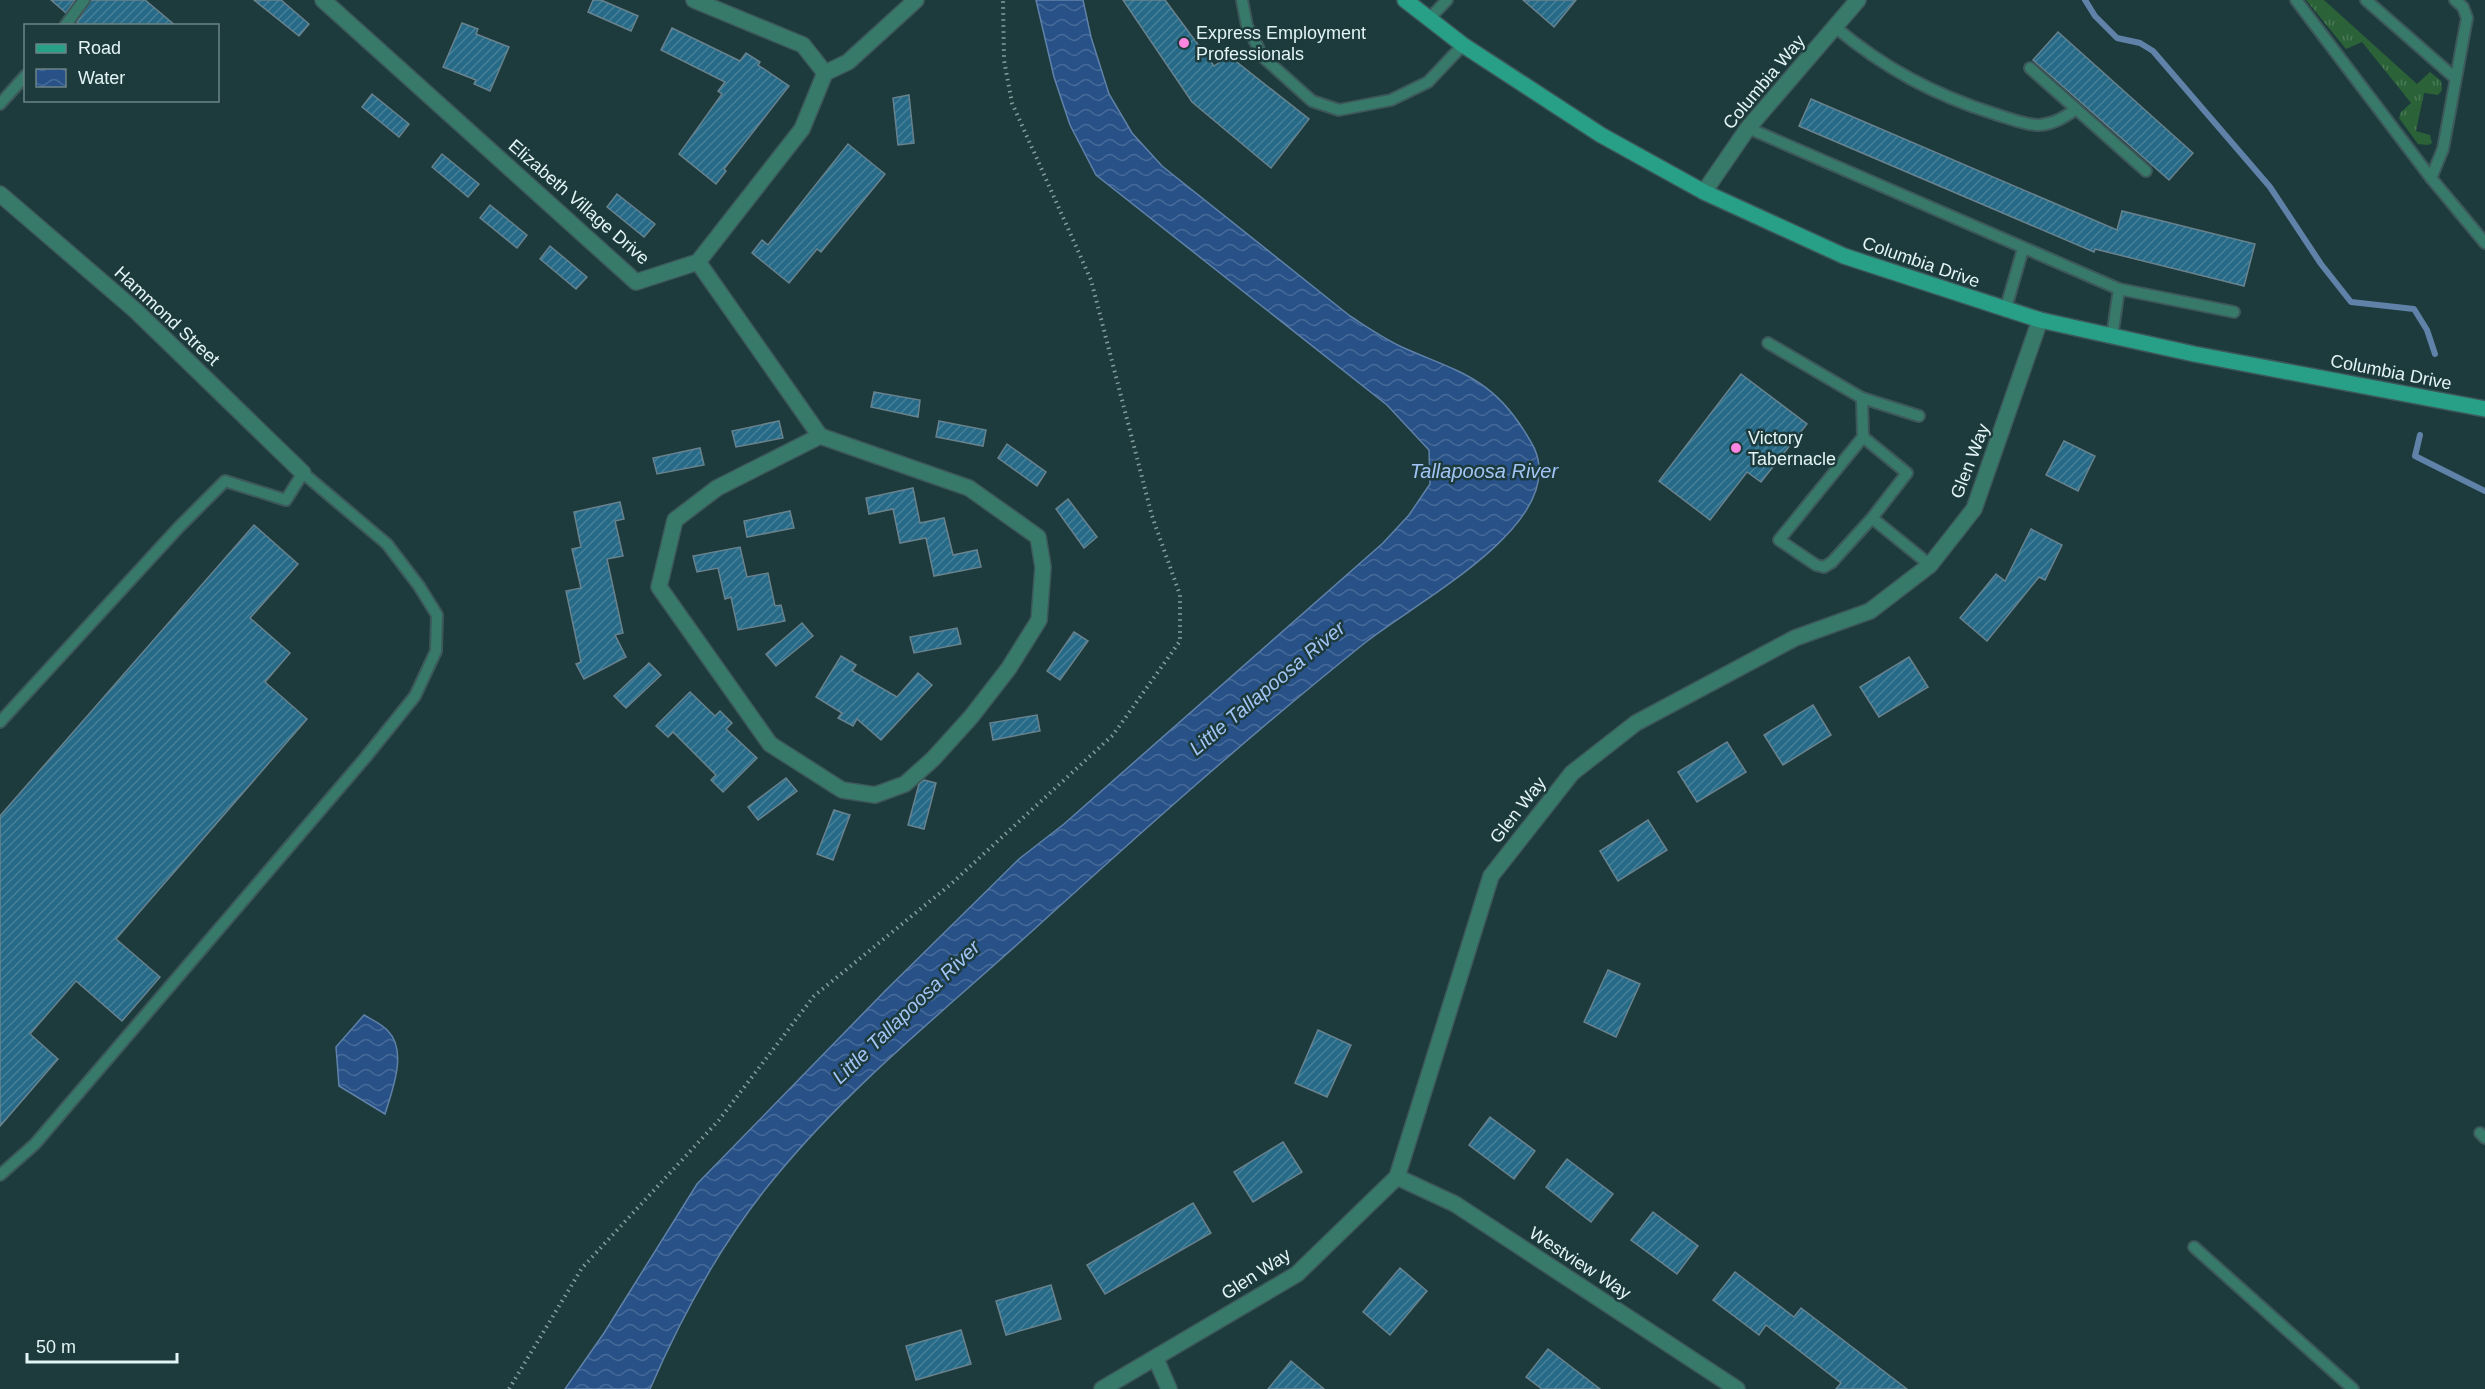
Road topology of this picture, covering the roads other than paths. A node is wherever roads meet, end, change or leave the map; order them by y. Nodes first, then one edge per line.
1 (84, 0) edge
2 (323, 0) edge
3 (694, 0) edge
4 (916, 0) edge
5 (1242, 0) edge
6 (1405, 0) edge
7 (1447, 0) edge
8 (1858, 0) edge
9 (2296, 0) edge
10 (2366, 0) edge
11 (2455, 0) edge
12 (1430, 19) junction
13 (66, 24) edge
14 (1835, 27) junction
15 (1464, 45) junction
16 (2030, 68) dead end
17 (825, 73) junction
18 (24, 77) edge
19 (2455, 78) junction
20 (0, 104) edge
21 (2076, 109) junction
22 (1748, 128) junction
23 (2146, 171) dead end
24 (2431, 178) junction
25 (1704, 192) junction
26 (0, 194) edge
27 (2485, 243) edge
28 (2023, 249) junction
29 (698, 262) junction
30 (2119, 289) junction
31 (2005, 311) junction
32 (2234, 312) dead end
33 (2040, 320) junction
34 (2112, 337) junction
35 (1768, 343) dead end
36 (1862, 398) junction
37 (2485, 409) edge
38 (1919, 416) dead end
39 (820, 436) junction
40 (1863, 437) junction
41 (303, 472) junction
42 (1872, 518) junction
43 (1930, 565) junction
44 (0, 722) edge
45 (0, 1175) edge
46 (1397, 1177) junction
47 (2194, 1247) dead end
48 (1156, 1359) junction
49 (1102, 1389) edge
50 (1169, 1389) edge
51 (1737, 1389) edge
52 (2353, 1389) edge

1 - 13 lane
2 - 29 street, Elizabeth Village Drive
3 - 17 street
4 - 17 street
5 - 15 lane
6 - 12 main road, Columbia Drive
7 - 12 lane
8 - 14 street, Columbia Way
9 - 24 lane
10 - 19 lane
11 - 19 lane
12 - 15 main road, Columbia Drive
14 - 21 lane
14 - 22 street, Columbia Way
15 - 25 main road, Columbia Drive
16 - 21 lane
17 - 29 street
18 - 20 lane
19 - 24 lane
21 - 23 lane
22 - 25 street, Columbia Way
22 - 28 lane
24 - 27 lane
25 - 31 main road, Columbia Drive
26 - 41 street, Hammond Street
28 - 30 lane
28 - 31 lane
29 - 39 street
30 - 32 lane
30 - 34 lane
31 - 33 main road, Columbia Drive
33 - 34 main road, Columbia Drive
33 - 43 street, Glen Way
34 - 37 main road, Columbia Drive
35 - 36 lane
36 - 38 lane
36 - 40 lane
39 - 39 street
40 - 42 lane
40 - 42 lane
41 - 44 lane
41 - 45 lane
42 - 43 lane
43 - 46 street, Glen Way
46 - 48 street, Glen Way
46 - 51 street, Westview Way
47 - 52 lane
48 - 49 street, Glen Way
48 - 50 street

